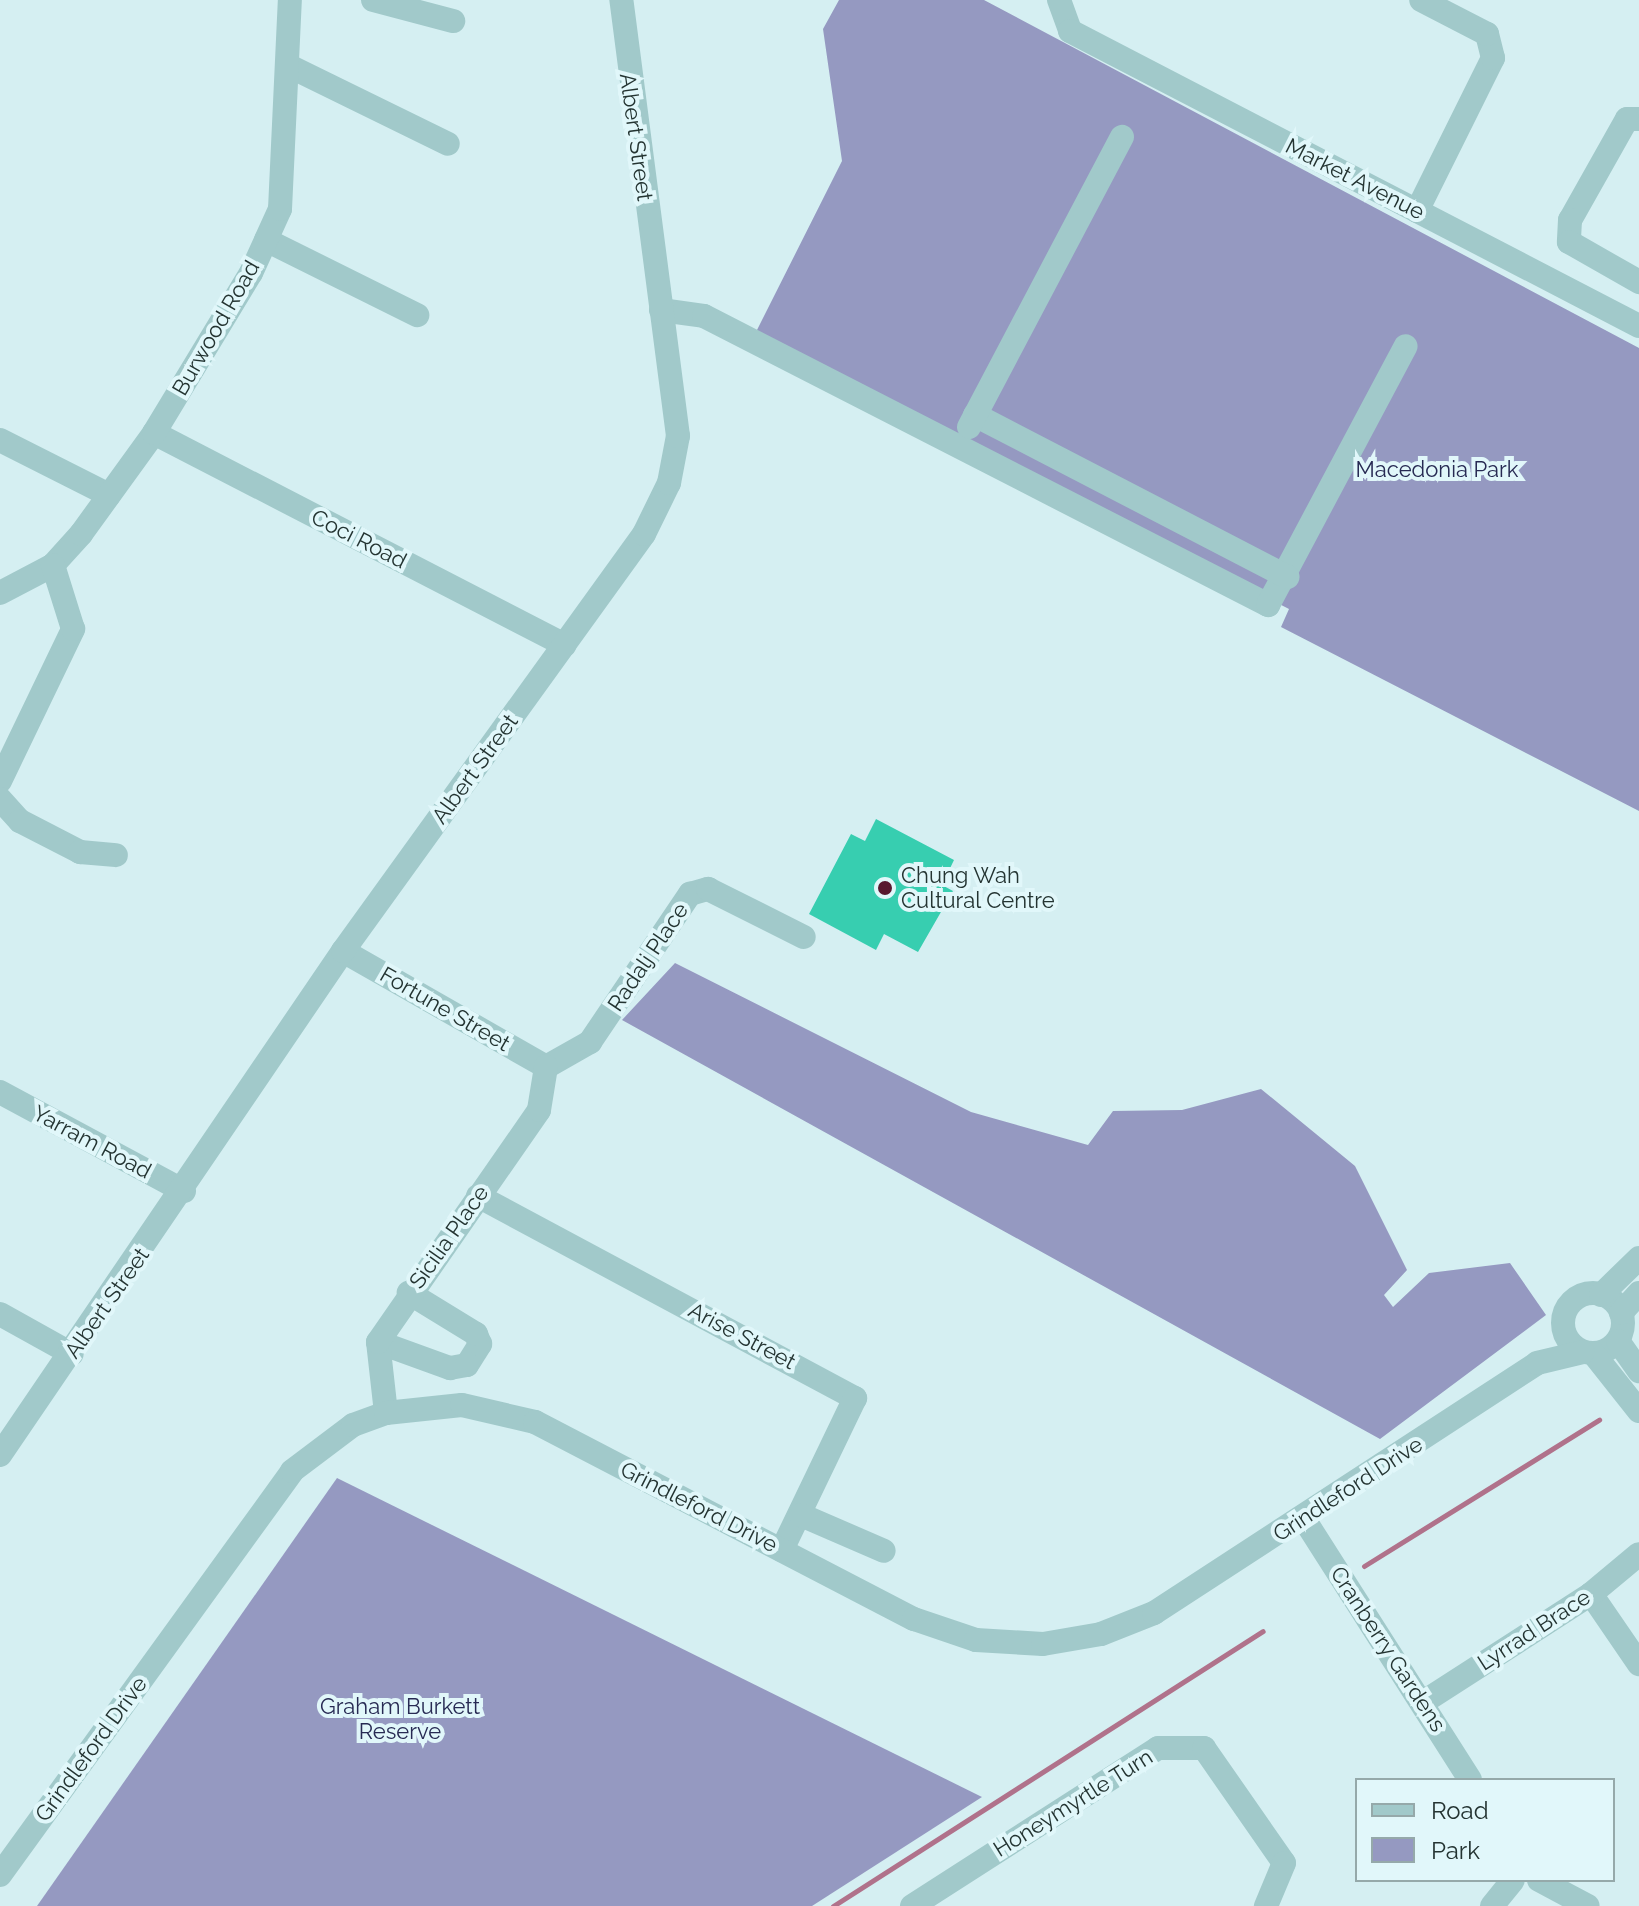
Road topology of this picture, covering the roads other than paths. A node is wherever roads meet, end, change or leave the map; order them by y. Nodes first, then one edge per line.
1 (290, 0) edge
2 (373, 0) edge
3 (621, 0) edge
4 (1059, 0) edge
5 (1421, 0) edge
6 (453, 21) dead end
7 (287, 65) junction
8 (1639, 119) edge
9 (1122, 137) dead end
10 (448, 144) dead end
11 (1417, 211) junction
12 (266, 240) junction
13 (1639, 282) edge
14 (661, 310) junction
15 (417, 315) dead end
16 (1639, 326) edge
17 (1406, 346) dead end
18 (975, 415) junction
19 (154, 433) junction
20 (0, 440) edge
21 (958, 447) junction
22 (109, 495) junction
23 (53, 565) junction
24 (1288, 577) junction
25 (1, 592) edge
26 (564, 645) junction
27 (0, 781) edge
28 (0, 799) edge
29 (116, 855) dead end
30 (804, 937) dead end
31 (343, 951) junction
32 (546, 1067) junction
33 (0, 1092) edge
34 (184, 1191) junction
35 (478, 1196) junction
36 (1639, 1258) edge
37 (409, 1293) junction
38 (1639, 1293) edge
39 (1601, 1295) junction
40 (1621, 1313) junction
41 (0, 1314) edge
42 (1563, 1325) junction
43 (1618, 1341) junction
44 (378, 1342) junction
45 (1588, 1352) junction
46 (72, 1354) junction
47 (1537, 1363) junction
48 (1639, 1371) edge
49 (1639, 1411) edge
50 (386, 1413) junction
51 (1, 1452) edge
52 (804, 1509) junction
53 (1304, 1519) junction
54 (782, 1550) junction
55 (884, 1551) dead end
56 (1639, 1554) edge
57 (1591, 1594) junction
58 (1639, 1664) edge
59 (1425, 1701) junction
60 (1469, 1778) edge
61 (0, 1875) edge
62 (1511, 1882) edge
63 (1543, 1882) edge
64 (912, 1906) edge
65 (1266, 1906) edge
66 (1492, 1906) edge
67 (1588, 1906) edge

1 - 7 street, Burwood Road
2 - 6 street
3 - 14 street, Albert Street
4 - 11 street, Market Avenue
5 - 11 street
7 - 10 street
7 - 12 street, Burwood Road
8 - 13 street
9 - 18 street
11 - 16 street, Market Avenue
12 - 15 street
12 - 19 street, Burwood Road
14 - 21 street
14 - 26 street, Albert Street
17 - 24 street
18 - 21 street
18 - 24 street
19 - 22 street, Burwood Road
19 - 26 street, Coci Road
20 - 22 street
21 - 24 street
22 - 23 street, Burwood Road
23 - 25 street, Burwood Road
23 - 27 street
26 - 31 street, Albert Street
28 - 29 street
30 - 32 street, Radalj Place
31 - 32 street, Fortune Street
31 - 34 street, Albert Street
32 - 35 street, Sicilia Place
33 - 34 street, Yarram Road
34 - 46 street, Albert Street
35 - 37 street, Sicilia Place
35 - 52 street, Arise Street
36 - 39 street, Grindleford Drive
37 - 44 street, Sicilia Place
37 - 44 street
38 - 40 street
39 - 40 street
39 - 42 street, Grindleford Drive
40 - 43 street
41 - 46 street
42 - 45 street
42 - 47 street, Grindleford Drive
43 - 45 street, Grindleford Drive
43 - 48 street
44 - 50 street
45 - 47 street, Grindleford Drive
45 - 49 street
46 - 51 street, Albert Street
47 - 53 street, Grindleford Drive
50 - 54 street, Grindleford Drive
50 - 61 street, Grindleford Drive
52 - 54 street, Arise Street
52 - 55 street
53 - 54 street, Grindleford Drive
53 - 59 street, Cranberry Gardens
56 - 57 street, Lyrrad Brace
57 - 58 street
57 - 59 street, Lyrrad Brace
59 - 60 street, Cranberry Gardens
62 - 66 street
63 - 67 street
64 - 65 street, Honeymyrtle Turn

